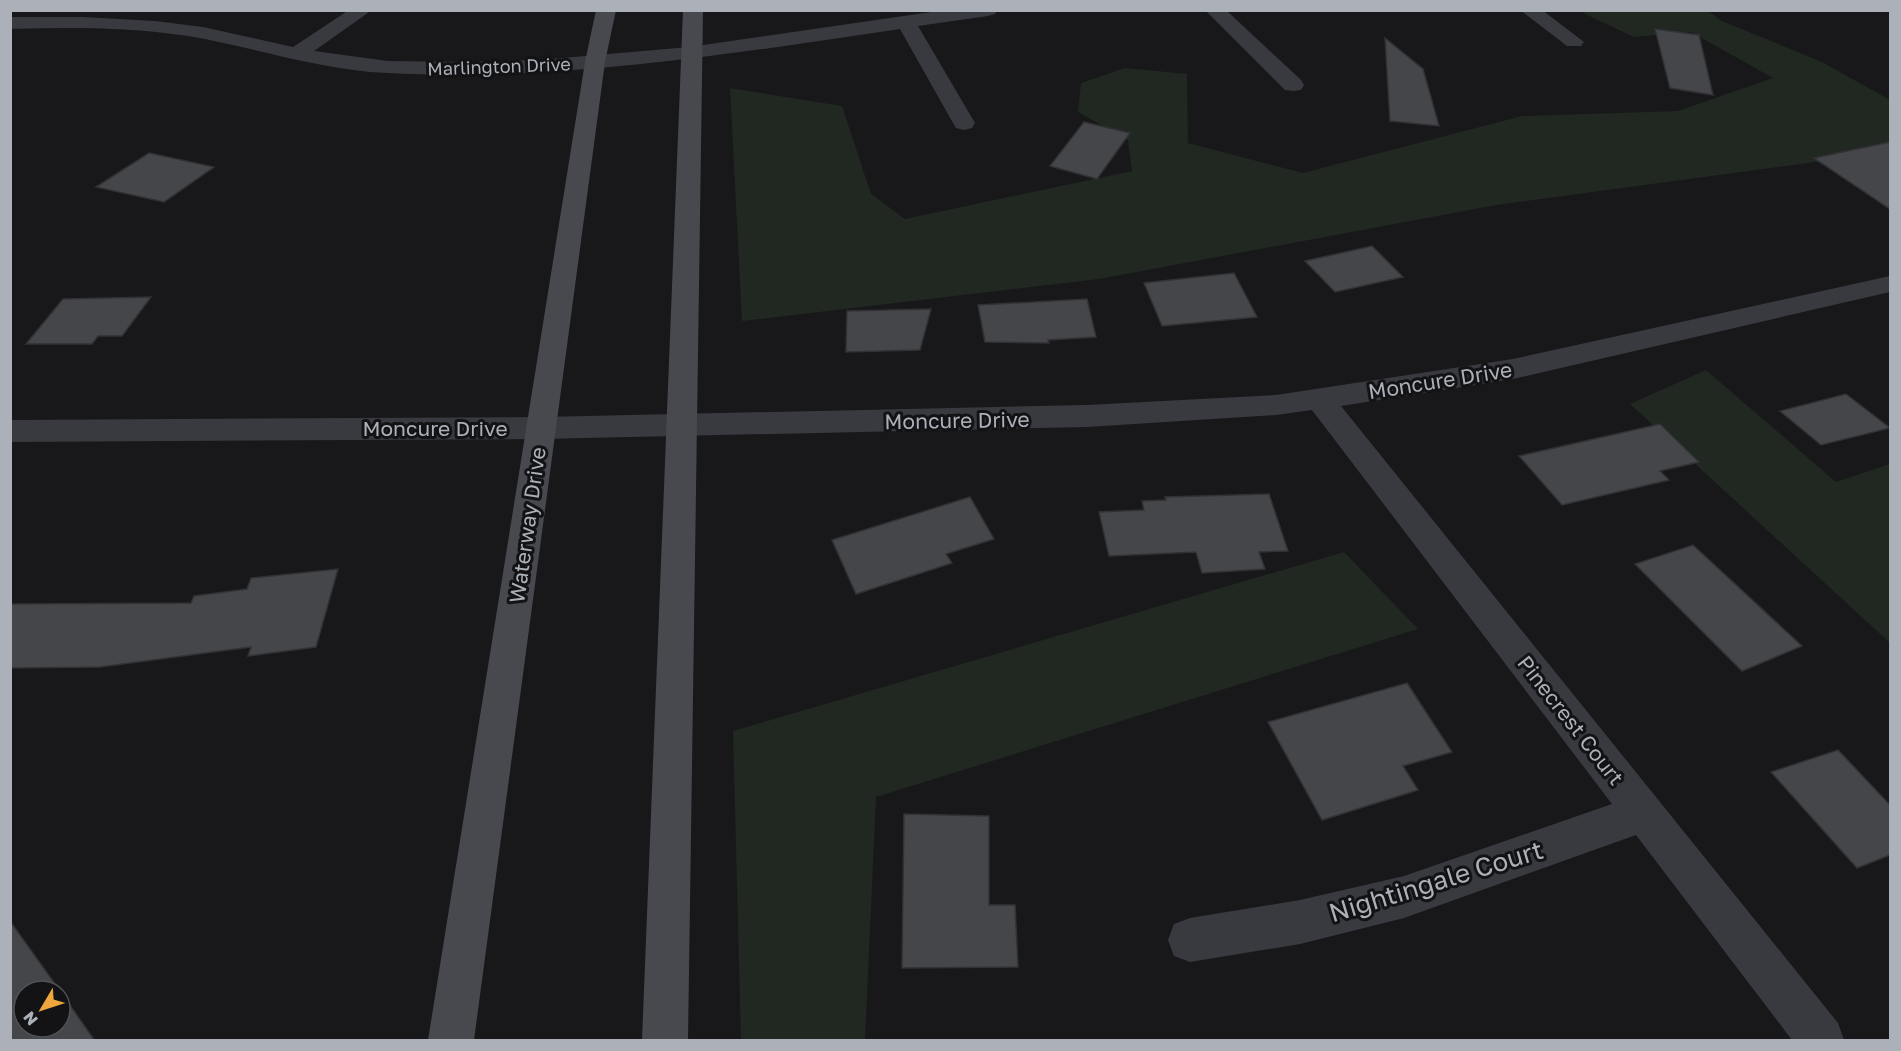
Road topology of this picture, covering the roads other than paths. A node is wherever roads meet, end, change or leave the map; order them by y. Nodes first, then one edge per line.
1 (363, 10) edge
2 (606, 10) edge
3 (693, 10) edge
4 (988, 10) edge
5 (1214, 10) edge
6 (1529, 10) edge
7 (119, 16) edge
8 (906, 22) junction
9 (10, 23) edge
10 (1574, 42) dead end
11 (299, 52) junction
12 (692, 53) junction
13 (595, 62) junction
14 (1293, 85) dead end
15 (964, 123) dead end
16 (1890, 284) edge
17 (1320, 400) junction
18 (683, 424) junction
19 (541, 428) junction
20 (10, 431) edge
21 (1643, 813) junction
22 (1190, 940) dead end
23 (451, 1041) edge
24 (665, 1041) edge
25 (1821, 1041) edge

1 - 11 street
2 - 13 street, Waterway Drive
3 - 12 street
4 - 8 street, Marlington Drive
5 - 14 street
6 - 10 street
7 - 9 street, Marlington Drive
7 - 11 street, Marlington Drive
8 - 12 street, Marlington Drive
8 - 15 street
11 - 13 street, Marlington Drive
12 - 13 street, Marlington Drive
12 - 18 street
13 - 19 street, Waterway Drive
16 - 17 street, Moncure Drive
17 - 18 street, Moncure Drive
17 - 21 street, Pinecrest Court
18 - 19 street, Moncure Drive
18 - 24 street
19 - 20 street, Moncure Drive
19 - 23 street, Waterway Drive
21 - 22 street, Nightingale Court
21 - 25 street, Pinecrest Court

